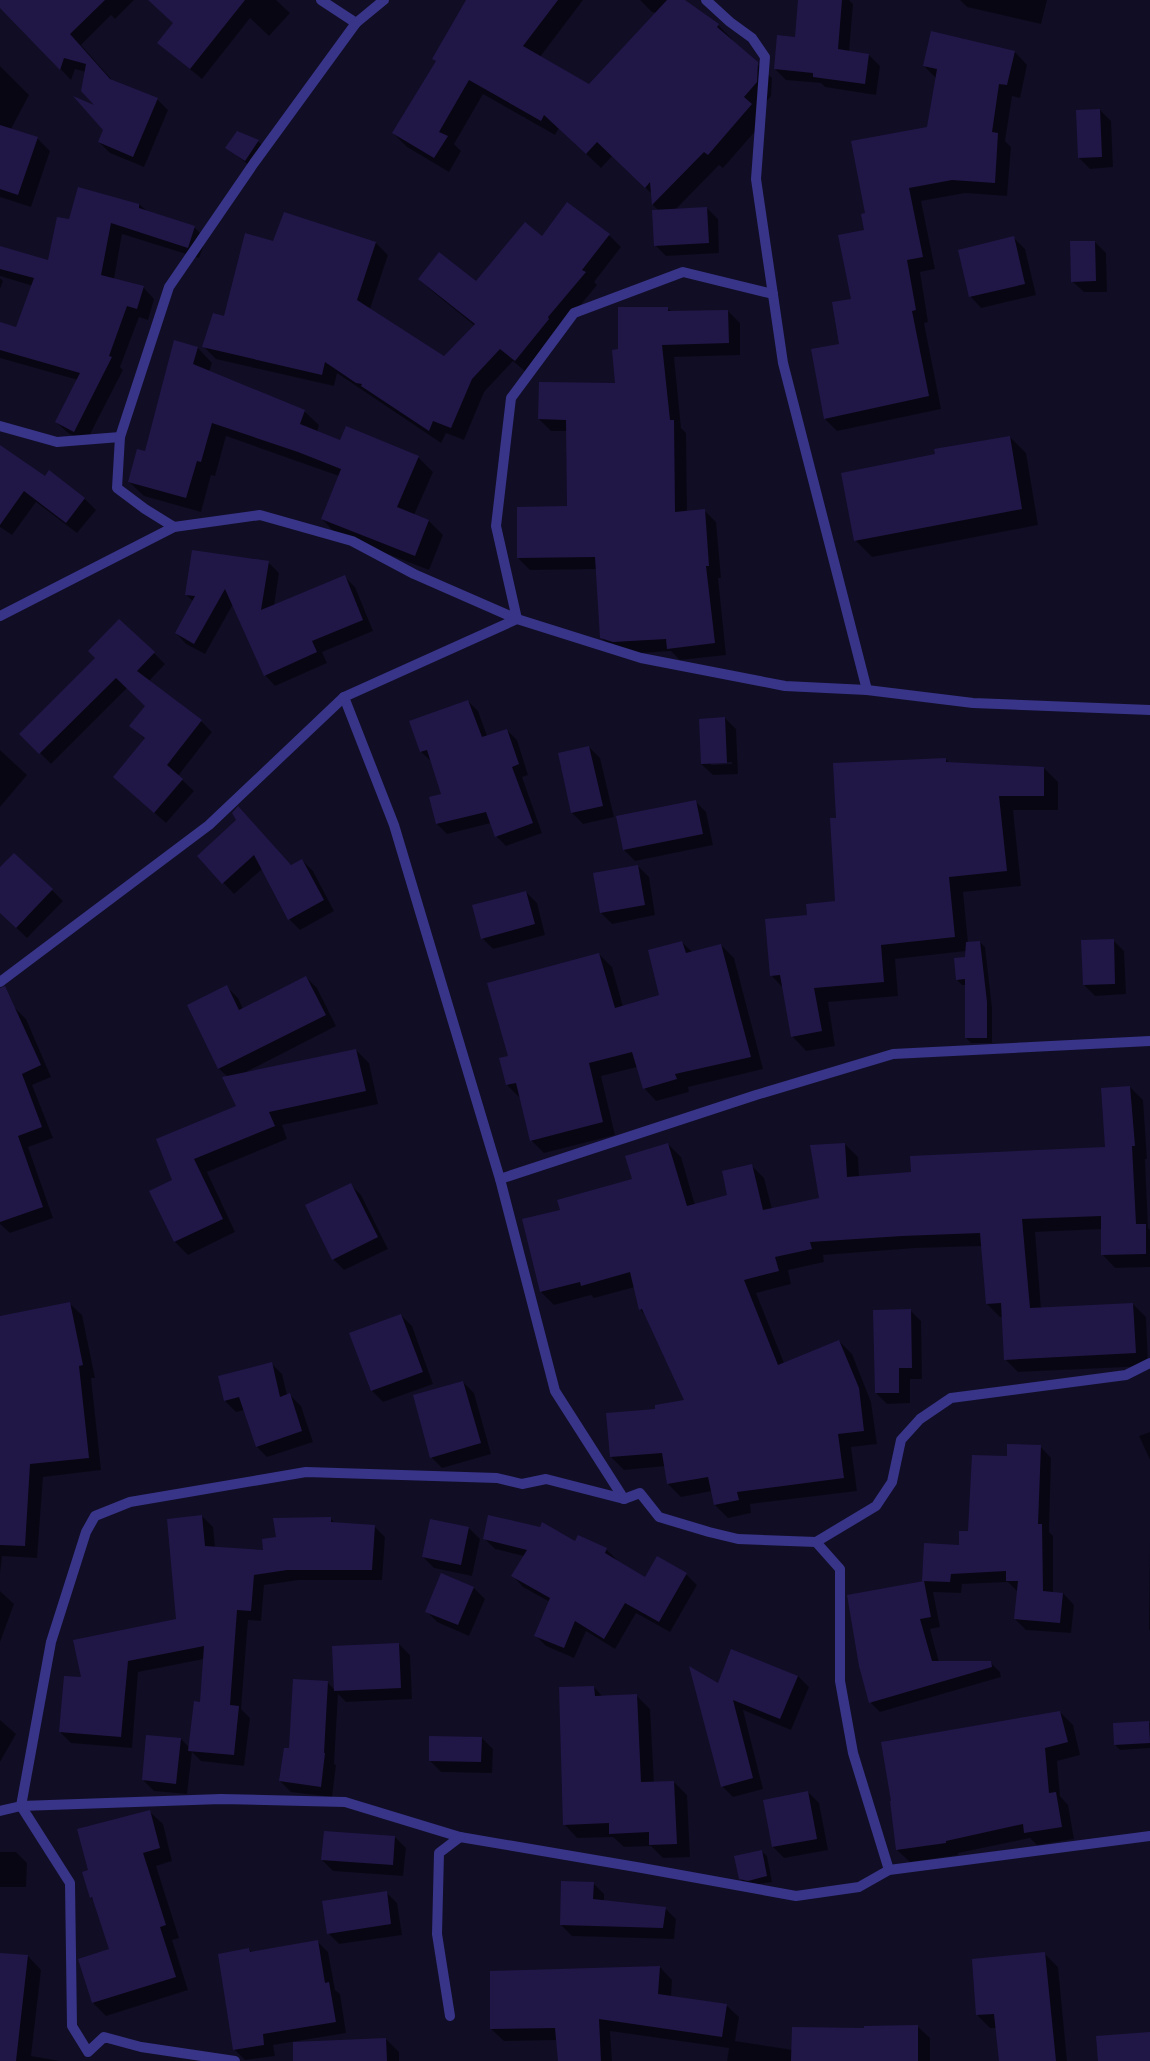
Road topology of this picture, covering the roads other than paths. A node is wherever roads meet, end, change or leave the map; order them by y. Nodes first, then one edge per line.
1 (321, 0) edge
2 (384, 0) edge
3 (706, 0) edge
4 (356, 23) junction
5 (773, 294) junction
6 (0, 426) edge
7 (120, 437) junction
8 (174, 527) junction
9 (0, 616) edge
10 (518, 619) junction
11 (867, 690) junction
12 (344, 697) junction
13 (1150, 710) edge
14 (0, 982) edge
15 (1150, 1041) edge
16 (500, 1179) junction
17 (1150, 1363) edge
18 (624, 1499) junction
19 (816, 1542) junction
20 (21, 1806) junction
21 (0, 1811) edge
22 (1150, 1836) edge
23 (460, 1837) junction
24 (889, 1870) junction
25 (450, 2016) dead end
26 (234, 2061) edge

1 - 4 street
2 - 4 street
3 - 5 street
4 - 7 street
5 - 10 street
5 - 11 street
6 - 7 street
7 - 8 street
8 - 9 street
8 - 10 street
10 - 11 street
10 - 12 street
11 - 13 street
12 - 14 street
12 - 16 street
15 - 16 street
16 - 18 street
17 - 19 street
18 - 19 street
18 - 20 street
19 - 24 street
20 - 21 street
20 - 23 street
20 - 26 street
22 - 24 street
23 - 24 street
23 - 25 street

